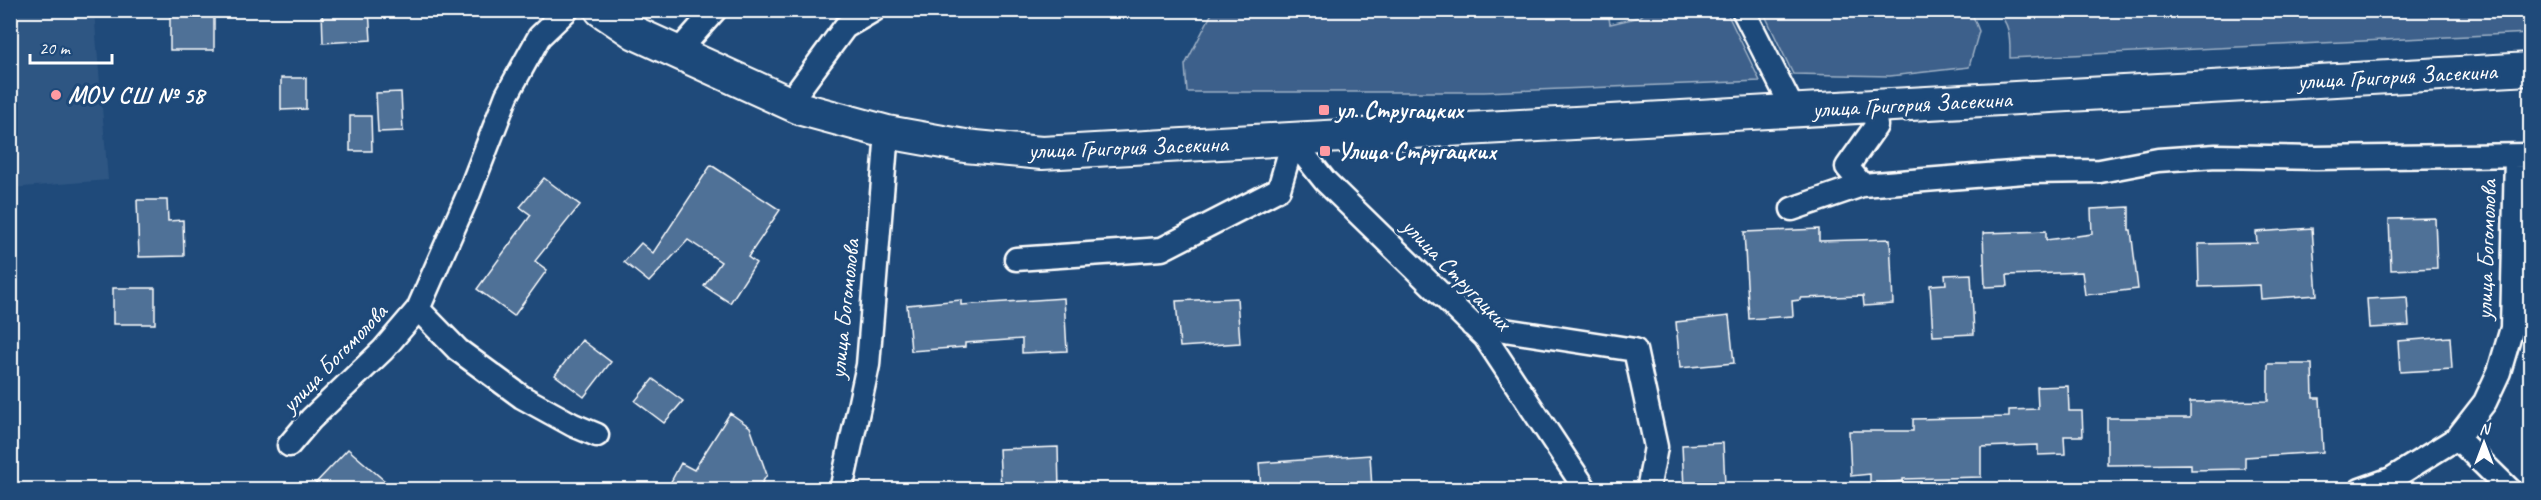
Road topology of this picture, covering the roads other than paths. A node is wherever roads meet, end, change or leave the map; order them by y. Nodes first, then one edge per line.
1 (567, 10) edge
2 (601, 10) edge
3 (714, 10) edge
4 (874, 10) edge
5 (1743, 10) edge
6 (677, 53) junction
7 (2530, 69) edge
8 (789, 103) junction
9 (1873, 106) junction
10 (1794, 111) junction
11 (886, 132) junction
12 (1293, 141) junction
13 (2523, 155) edge
14 (1862, 185) junction
15 (1792, 209) dead end
16 (1016, 259) dead end
17 (418, 309) junction
18 (1472, 325) junction
19 (597, 435) dead end
20 (2457, 438) junction
21 (289, 445) dead end
22 (842, 489) edge
23 (1586, 489) edge
24 (1648, 489) edge
25 (2360, 489) edge
26 (2510, 489) edge

1 - 17 street, улица Богомолова
2 - 6 main road, улица Григория Засекина
3 - 6 street
4 - 8 street
5 - 10 street
6 - 8 main road, улица Григория Засекина
7 - 9 main road, улица Григория Засекина
8 - 11 main road, улица Григория Засекина
9 - 10 main road, улица Григория Засекина
9 - 14 street
10 - 12 main road, улица Григория Засекина
11 - 12 main road, улица Григория Засекина
11 - 22 street, улица Богомолова
12 - 16 street
12 - 18 street, улица Стругацких
13 - 14 street
13 - 20 street, улица Богомолова
14 - 15 street
17 - 19 street, улица Богомолова
17 - 21 street, улица Богомолова
18 - 23 street, улица Стругацких
18 - 24 street
20 - 25 street, улица Богомолова
20 - 26 street

